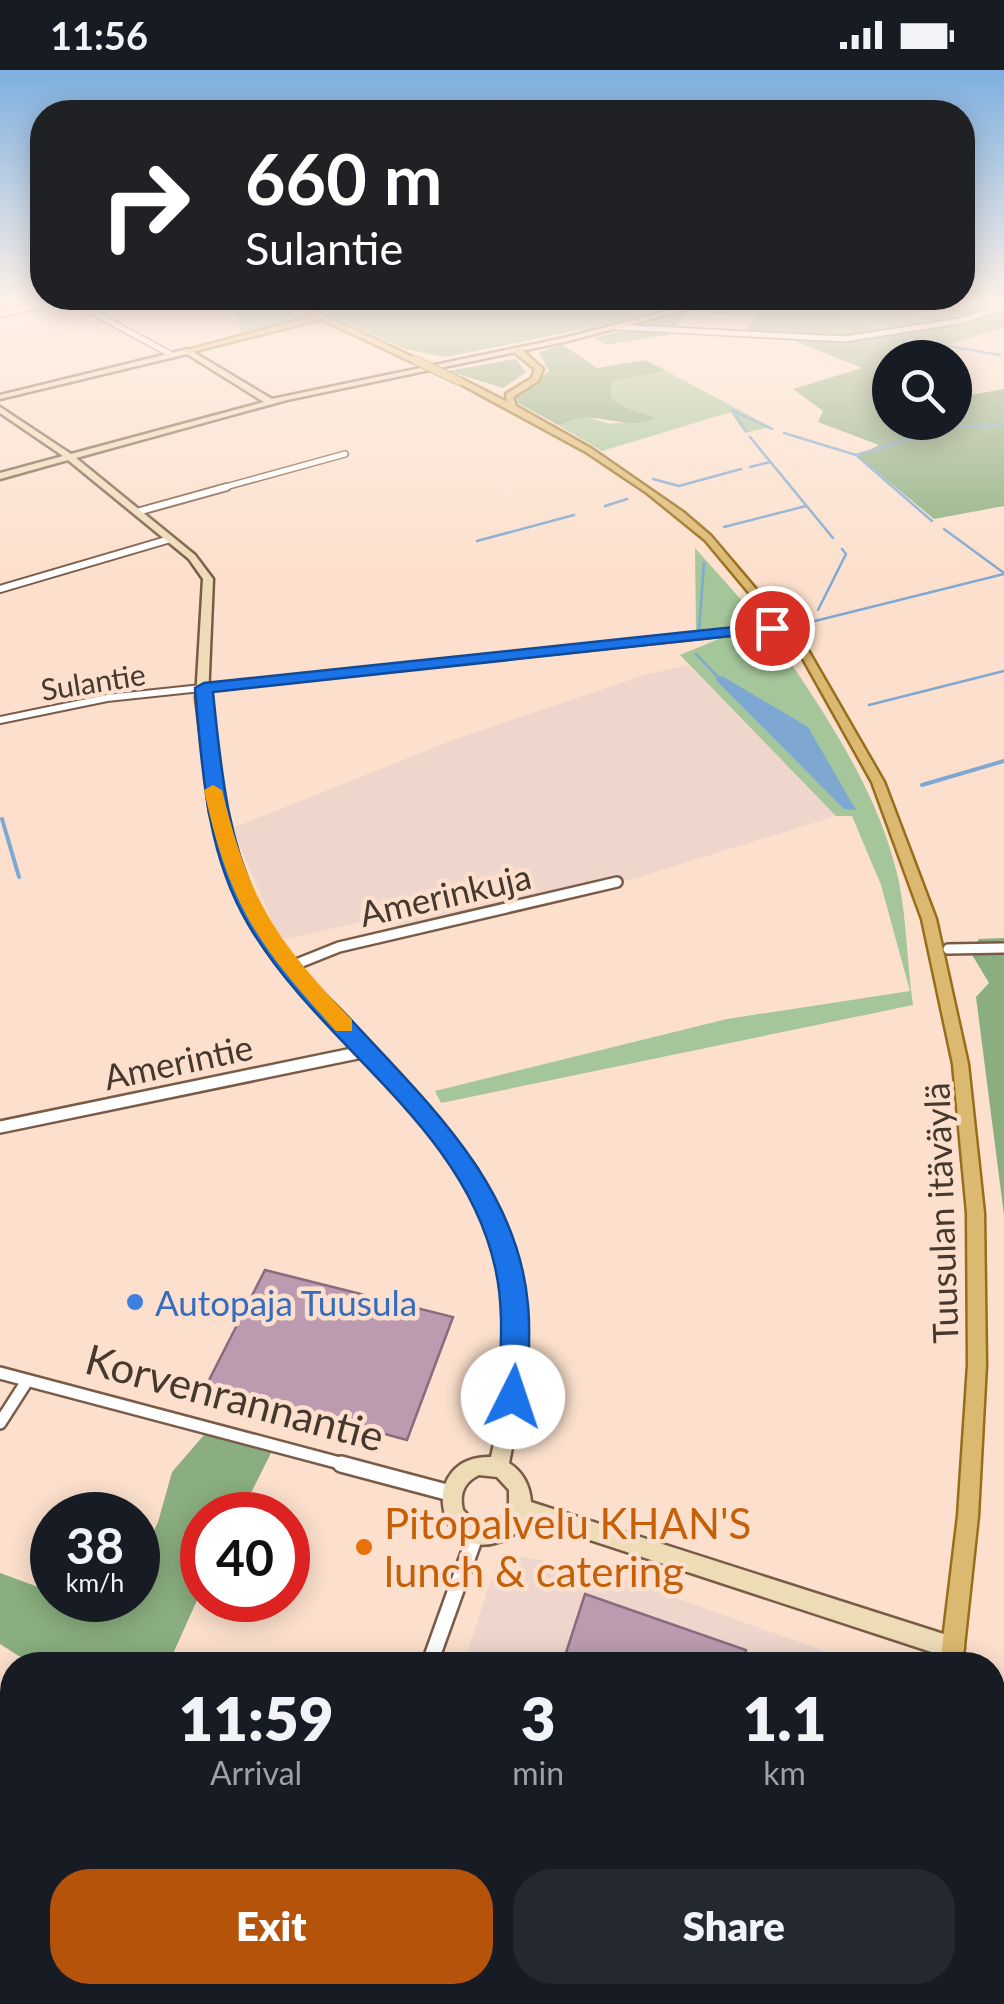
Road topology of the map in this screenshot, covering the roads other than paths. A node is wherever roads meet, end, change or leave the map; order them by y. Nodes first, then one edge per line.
1 (28, 390) edge
2 (251, 390) edge
3 (326, 390) edge
4 (477, 390) edge
5 (516, 390) edge
6 (0, 397) edge
7 (270, 402) junction
8 (512, 406) junction
9 (2, 414) edge
10 (344, 454) dead end
11 (68, 456) junction
12 (0, 476) edge
13 (137, 512) junction
14 (170, 539) junction
15 (0, 589) edge
16 (790, 626) junction
17 (204, 688) junction
18 (0, 720) edge
19 (617, 882) dead end
20 (948, 948) junction
21 (1004, 948) edge
22 (289, 967) junction
23 (366, 1051) junction
24 (0, 1127) edge
25 (0, 1373) edge
26 (27, 1381) junction
27 (0, 1423) edge
28 (498, 1468) junction
29 (450, 1492) junction
30 (520, 1508) junction
31 (476, 1534) junction
32 (434, 1652) edge
33 (938, 1652) edge
34 (952, 1652) edge

1 - 6 street
2 - 7 street
3 - 7 street
4 - 8 main road, Tuusulan itäväylä
5 - 8 main road
7 - 11 street
8 - 16 main road, Tuusulan itäväylä
9 - 11 street
10 - 13 street
11 - 12 street
11 - 13 street
13 - 14 street
14 - 15 street
14 - 17 street
16 - 17 street, Sulantie
16 - 20 main road, Tuusulan itäväylä
17 - 18 street, Sulantie
17 - 22 street
19 - 22 street, Amerinkuja
20 - 21 street
20 - 34 main road, Tuusulan itäväylä
22 - 23 street
23 - 24 street, Amerintie
23 - 28 street
25 - 26 street, Korvenrannantie
26 - 27 street
26 - 29 street, Korvenrannantie
28 - 29 street
28 - 30 street
29 - 31 street
30 - 31 street
30 - 33 street
31 - 32 street

